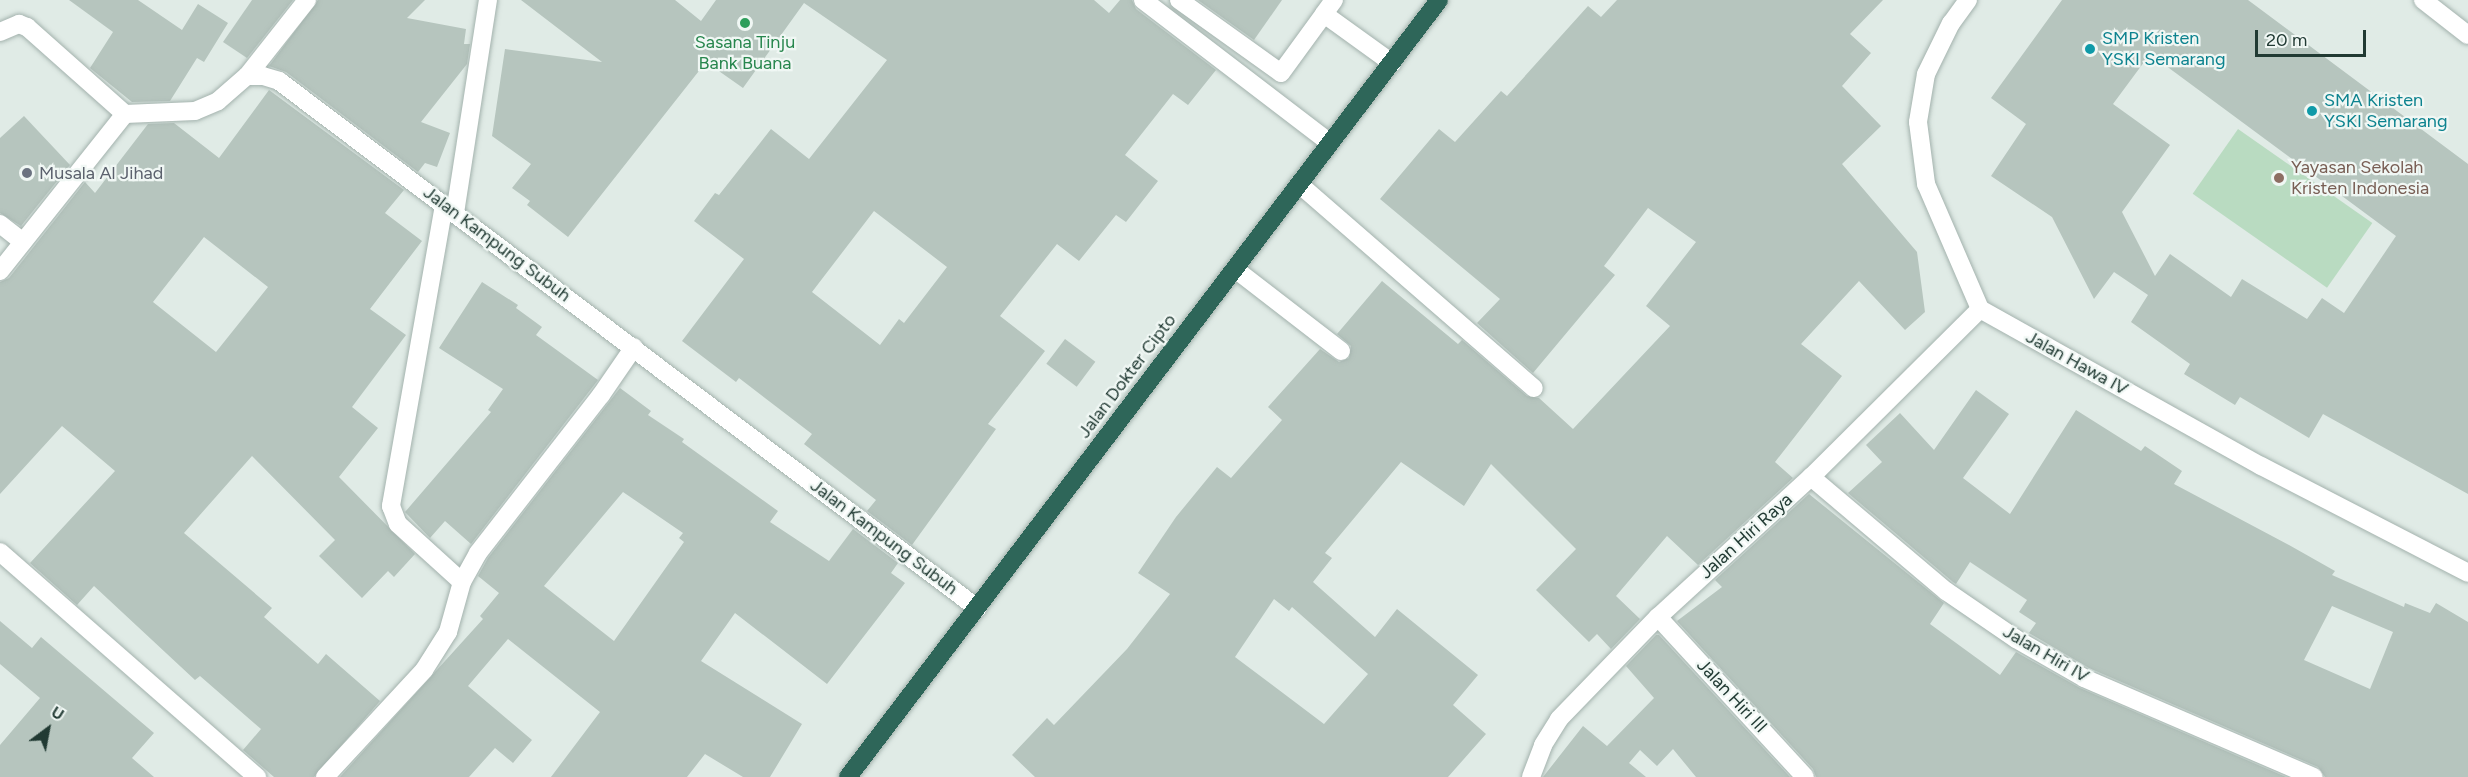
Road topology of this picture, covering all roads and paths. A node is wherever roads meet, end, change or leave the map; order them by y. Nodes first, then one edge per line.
1 (307, 0) edge
2 (488, 0) edge
3 (1143, 0) edge
4 (1179, 0) edge
5 (1439, 0) edge
6 (1968, 0) edge
7 (2423, 0) edge
8 (1329, 7) edge
9 (0, 32) edge
10 (2468, 35) edge
11 (1392, 63) junction
12 (247, 76) junction
13 (125, 114) junction
14 (1330, 143) junction
15 (1299, 184) junction
16 (450, 209) junction
17 (0, 224) edge
18 (23, 242) junction
19 (1235, 269) junction
20 (0, 271) edge
21 (1980, 309) junction
22 (633, 347) junction
23 (1341, 351) dead end
24 (1534, 388) dead end
25 (1810, 477) junction
26 (0, 552) edge
27 (2468, 573) edge
28 (462, 582) junction
29 (977, 608) junction
30 (1658, 617) junction
31 (257, 777) edge
32 (325, 777) edge
33 (848, 777) edge
34 (1530, 777) edge
35 (1805, 777) edge
36 (2314, 777) edge

1 - 12 street
2 - 16 street
3 - 14 street
4 - 8 street
5 - 11 highway, Jalan Dokter Cipto
6 - 21 street
7 - 10 street
8 - 11 street
9 - 13 street
11 - 14 highway, Jalan Dokter Cipto
12 - 13 street
12 - 16 street, Jalan Kampung Subuh
13 - 18 street
14 - 15 highway, Jalan Dokter Cipto
15 - 19 highway, Jalan Dokter Cipto
15 - 24 street
16 - 22 street, Jalan Kampung Subuh
16 - 28 street
17 - 18 street
18 - 20 street
19 - 23 street
19 - 29 highway, Jalan Dokter Cipto
21 - 25 street, Jalan Hiri Raya
21 - 27 street, Jalan Hawa IV
22 - 28 street
22 - 29 street, Jalan Kampung Subuh
25 - 30 street, Jalan Hiri Raya
25 - 36 street, Jalan Hiri IV
26 - 31 street
28 - 32 street
29 - 33 highway, Jalan Dokter Cipto
30 - 34 street, Jalan Hiri Raya
30 - 35 street, Jalan Hiri III

